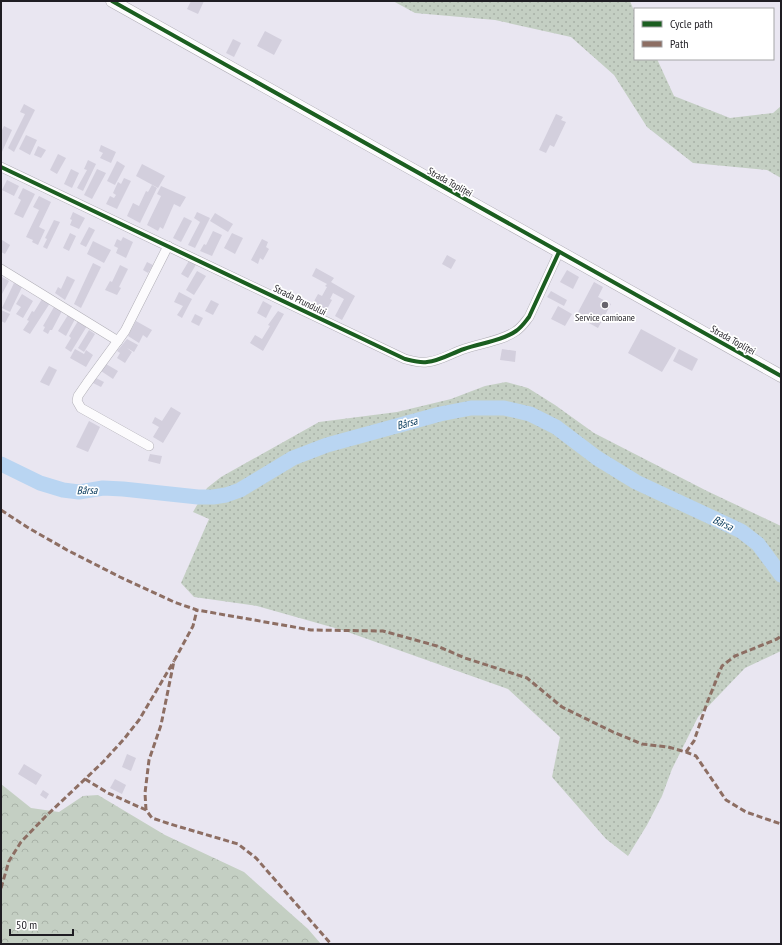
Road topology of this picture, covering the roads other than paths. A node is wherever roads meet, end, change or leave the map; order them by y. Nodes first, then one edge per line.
1 (112, 1) edge
2 (1, 167) edge
3 (168, 246) junction
4 (559, 252) junction
5 (1, 269) edge
6 (118, 341) junction
7 (781, 376) edge
8 (149, 446) dead end

1 - 4 street, Strada Topliței
2 - 3 street, Strada Prundului
3 - 4 street, Strada Prundului
3 - 6 street
4 - 7 street, Strada Topliței
5 - 6 street
6 - 8 street

